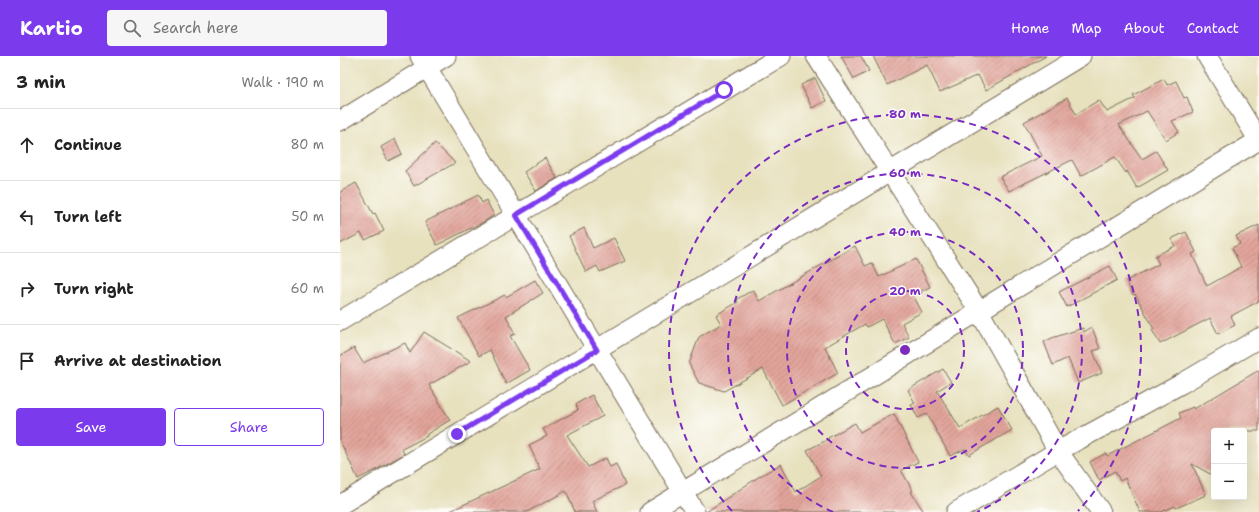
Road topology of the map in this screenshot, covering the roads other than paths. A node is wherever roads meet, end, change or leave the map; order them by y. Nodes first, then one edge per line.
1 (446, 56) edge
2 (780, 56) edge
3 (816, 56) edge
4 (1080, 56) edge
5 (1207, 56) edge
6 (423, 62) edge
7 (340, 122) edge
8 (1259, 140) edge
9 (890, 171) junction
10 (516, 215) junction
11 (979, 311) junction
12 (340, 321) edge
13 (1259, 338) edge
14 (597, 350) junction
15 (1058, 451) junction
16 (683, 492) junction
17 (340, 505) edge
18 (650, 512) edge
19 (695, 512) edge
20 (956, 512) edge
21 (1101, 512) edge

1 - 6 street
2 - 10 street
3 - 9 street
4 - 9 street
5 - 8 street
6 - 7 street
6 - 10 street
8 - 11 street
9 - 11 street
9 - 14 street
10 - 12 street
10 - 14 street
11 - 15 street
11 - 16 street
13 - 15 street
14 - 16 street
14 - 17 street
15 - 20 street
15 - 21 street
16 - 18 street
16 - 19 street

